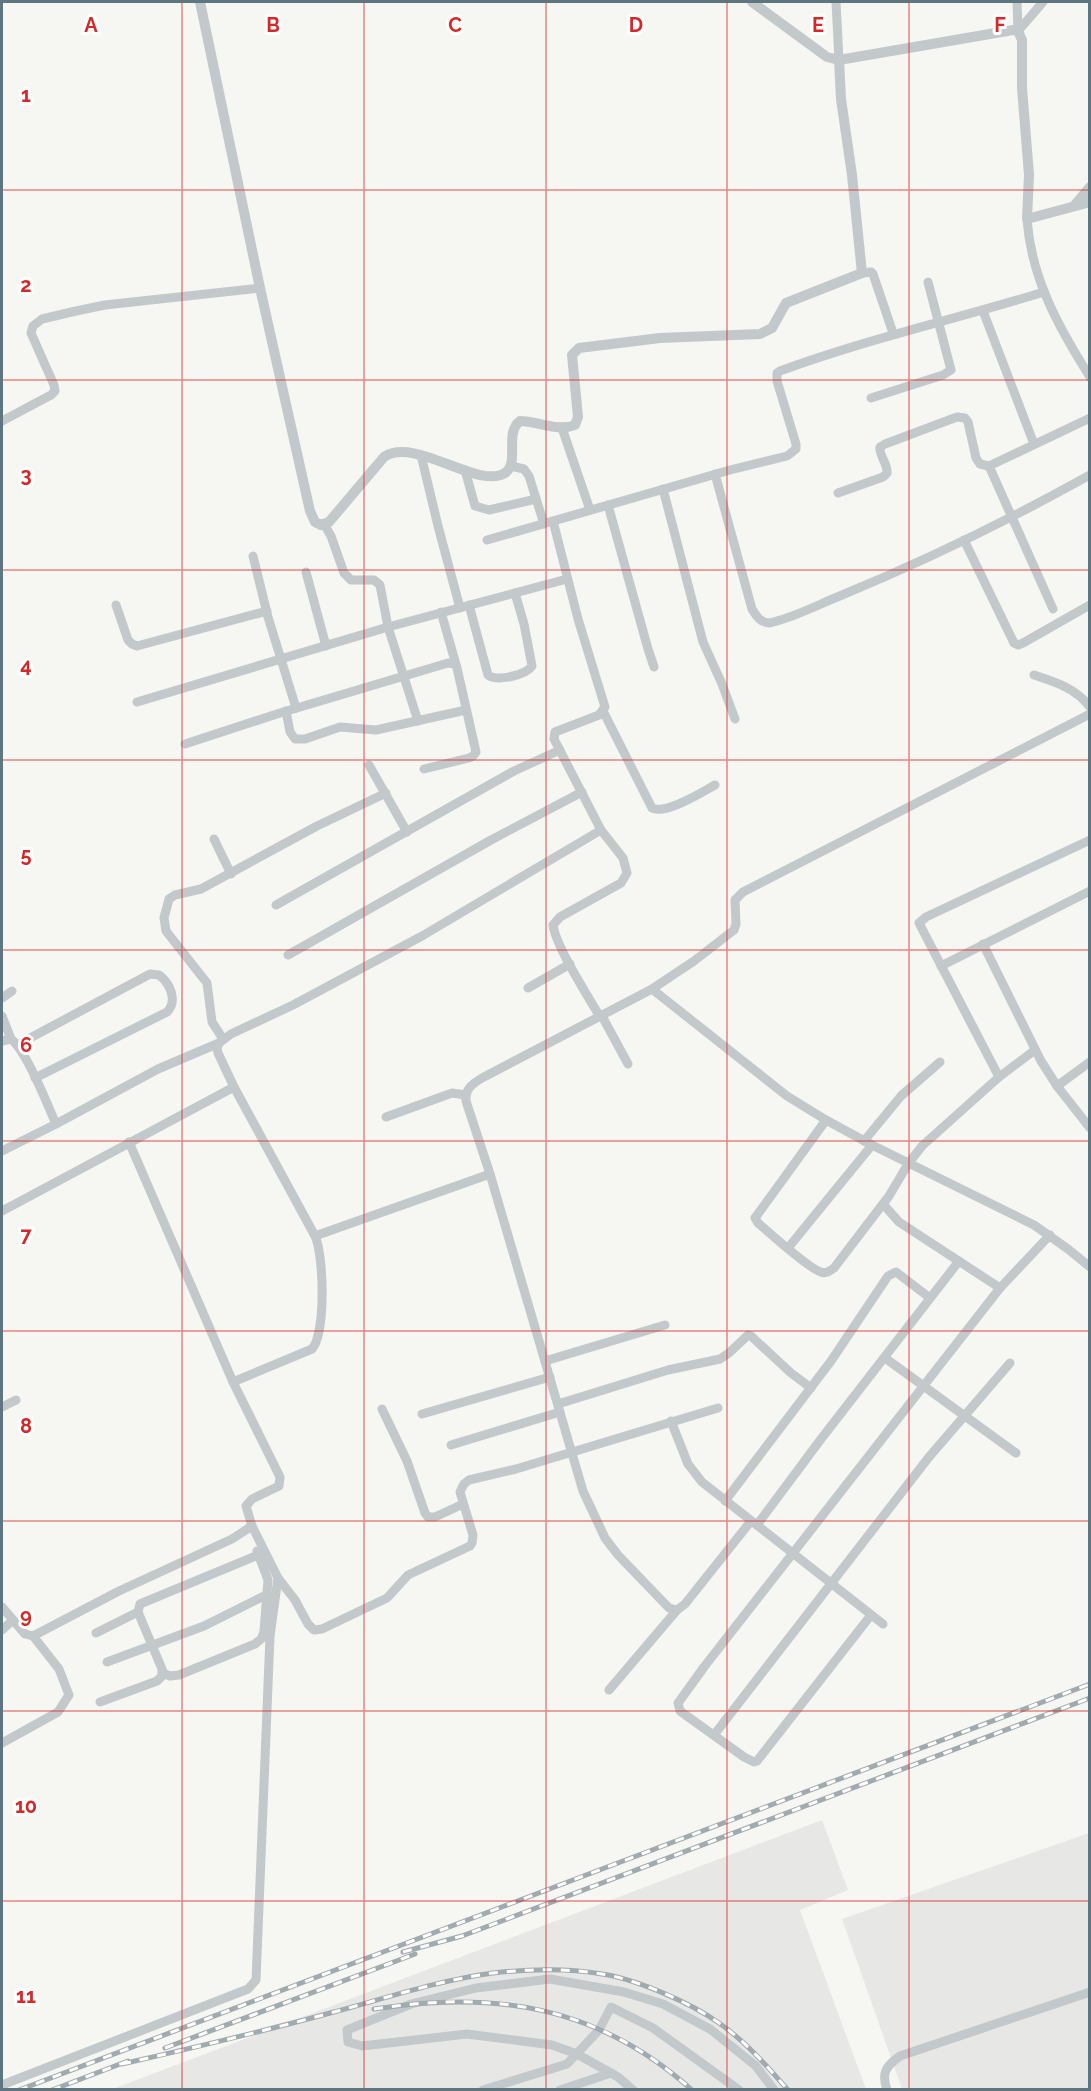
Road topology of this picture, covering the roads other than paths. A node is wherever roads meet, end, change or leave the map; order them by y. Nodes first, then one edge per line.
1 (200, 2) edge
2 (752, 2) edge
3 (836, 2) edge
4 (1017, 2) edge
5 (1043, 2) edge
6 (1018, 31) junction
7 (839, 60) junction
8 (1089, 187) edge
9 (1089, 202) edge
10 (1074, 206) junction
11 (1027, 219) junction
12 (862, 273) junction
13 (928, 282) dead end
14 (260, 288) junction
15 (1044, 292) junction
16 (983, 311) junction
17 (938, 323) junction
18 (893, 333) junction
19 (1089, 377) edge
20 (871, 398) dead end
21 (1089, 418) edge
22 (2, 421) edge
23 (562, 428) junction
24 (1034, 444) junction
25 (421, 454) junction
26 (511, 466) junction
27 (989, 466) junction
28 (465, 470) junction
29 (715, 474) junction
30 (1089, 475) edge
31 (663, 489) junction
32 (838, 493) dead end
33 (536, 499) junction
34 (608, 505) junction
35 (590, 510) junction
36 (1012, 518) junction
37 (549, 522) junction
38 (324, 524) junction
39 (487, 540) dead end
40 (964, 540) junction
41 (253, 556) dead end
42 (306, 572) dead end
43 (567, 579) junction
44 (515, 593) junction
45 (1089, 605) edge
46 (116, 606) dead end
47 (464, 606) junction
48 (1053, 609) dead end
49 (267, 611) junction
50 (441, 612) junction
51 (388, 627) junction
52 (326, 646) junction
53 (281, 661) junction
54 (454, 664) junction
55 (654, 667) dead end
56 (404, 675) junction
57 (1034, 675) dead end
58 (137, 702) dead end
59 (1089, 707) edge
60 (291, 710) junction
61 (466, 710) junction
62 (603, 711) junction
63 (1089, 714) edge
64 (735, 719) dead end
65 (418, 721) junction
66 (185, 744) dead end
67 (560, 750) junction
68 (369, 765) dead end
69 (423, 769) dead end
70 (715, 785) dead end
71 (582, 792) junction
72 (386, 794) junction
73 (601, 830) junction
74 (407, 832) junction
75 (214, 839) dead end
76 (1089, 840) edge
77 (231, 874) junction
78 (1089, 891) edge
79 (276, 905) dead end
80 (983, 944) junction
81 (288, 955) dead end
82 (570, 964) junction
83 (941, 966) junction
84 (528, 988) dead end
85 (652, 989) junction
86 (12, 991) dead end
87 (2, 998) edge
88 (2, 1016) edge
89 (601, 1016) junction
90 (221, 1041) junction
91 (10, 1042) edge
92 (1035, 1050) junction
93 (940, 1062) dead end
94 (1089, 1062) edge
95 (628, 1064) dead end
96 (999, 1077) junction
97 (35, 1078) junction
98 (1057, 1086) junction
99 (234, 1087) junction
100 (466, 1095) junction
101 (386, 1117) dead end
102 (826, 1120) junction
103 (56, 1124) junction
104 (1089, 1128) edge
105 (129, 1142) junction
106 (868, 1143) junction
107 (2, 1151) edge
108 (908, 1164) junction
109 (490, 1174) junction
110 (883, 1204) junction
111 (2, 1211) edge
112 (1050, 1235) junction
113 (315, 1236) junction
114 (788, 1248) junction
115 (959, 1261) junction
116 (1089, 1267) edge
117 (1000, 1288) junction
118 (930, 1298) junction
119 (665, 1324) dead end
120 (885, 1358) junction
121 (545, 1361) junction
122 (1010, 1363) dead end
123 (550, 1377) junction
124 (233, 1382) junction
125 (923, 1387) junction
126 (811, 1388) junction
127 (16, 1400) dead end
128 (2, 1407) edge
129 (559, 1408) junction
130 (718, 1408) dead end
131 (382, 1409) dead end
132 (422, 1414) dead end
133 (964, 1416) junction
134 (671, 1421) junction
135 (451, 1445) dead end
136 (572, 1451) junction
137 (1016, 1453) dead end
138 (726, 1502) junction
139 (463, 1504) junction
140 (754, 1523) junction
141 (254, 1530) junction
142 (793, 1553) junction
143 (258, 1555) junction
144 (278, 1578) junction
145 (832, 1584) junction
146 (268, 1594) junction
147 (2, 1607) edge
148 (677, 1610) junction
149 (138, 1612) junction
150 (871, 1616) junction
151 (13, 1620) junction
152 (883, 1624) dead end
153 (2, 1630) edge
154 (96, 1633) dead end
155 (33, 1636) junction
156 (152, 1646) junction
157 (107, 1662) dead end
158 (163, 1673) junction
159 (609, 1690) dead end
160 (100, 1702) dead end
161 (714, 1735) junction
162 (2, 1743) edge
163 (1089, 1992) edge
164 (577, 2054) junction
165 (611, 2073) junction
166 (2, 2085) edge
167 (483, 2090) edge
168 (560, 2090) edge
169 (633, 2090) edge
170 (739, 2090) edge
171 (774, 2090) edge
172 (887, 2090) edge

1 - 14 street
2 - 7 street
3 - 7 street
4 - 6 street
5 - 6 street
6 - 7 street
6 - 11 street
7 - 12 street
8 - 10 street
9 - 10 street
10 - 11 street
11 - 15 street
12 - 18 street
12 - 23 street
13 - 17 street
14 - 22 street
14 - 38 street
15 - 16 street
15 - 19 street
16 - 17 street
16 - 24 street
17 - 18 street
17 - 20 street
18 - 29 street
21 - 24 street
23 - 26 street
23 - 35 street
24 - 27 street
25 - 28 street
25 - 38 street
25 - 47 street
26 - 28 street
26 - 33 street
27 - 32 street
27 - 36 street
28 - 33 street
29 - 31 street
29 - 40 street
30 - 36 street
31 - 34 street
31 - 64 street
33 - 37 street
34 - 35 street
34 - 55 street
35 - 37 street
36 - 40 street
36 - 48 street
37 - 39 street
37 - 43 street
38 - 51 street
40 - 45 street
41 - 49 street
42 - 52 street
43 - 44 street
43 - 62 street
44 - 47 street
44 - 47 street
46 - 49 street
47 - 50 street
49 - 53 street
50 - 51 street
50 - 54 street
51 - 52 street
51 - 56 street
52 - 53 street
53 - 58 street
53 - 60 street
54 - 56 street
54 - 61 street
56 - 60 street
56 - 65 street
57 - 59 street
60 - 65 street
60 - 66 street
61 - 65 street
61 - 69 street
62 - 67 street
62 - 70 street
63 - 85 street
67 - 71 street
67 - 74 street
68 - 72 street
71 - 73 street
71 - 81 street
72 - 74 street
72 - 77 street
73 - 82 street
73 - 90 street
74 - 79 street
75 - 77 street
76 - 83 street
77 - 90 street
78 - 80 street
80 - 83 street
80 - 92 street
82 - 84 street
82 - 89 street
83 - 96 street
85 - 89 street
85 - 102 street
86 - 87 street
88 - 91 street
89 - 95 street
89 - 100 street
90 - 99 street
90 - 103 street
91 - 97 street
91 - 97 street
92 - 96 street
92 - 98 street
93 - 106 street
94 - 98 street
96 - 108 street
97 - 103 street
98 - 104 street
99 - 105 street
99 - 113 street
100 - 101 street
100 - 109 street
102 - 106 street
102 - 114 street
103 - 107 street
105 - 111 street
105 - 124 street
106 - 108 street
106 - 114 street
108 - 110 street
108 - 112 street
109 - 113 street
109 - 121 street
110 - 114 street
110 - 115 street
112 - 116 street
112 - 117 street
113 - 124 street
115 - 117 street
115 - 118 street
117 - 125 street
118 - 120 street
118 - 126 street
119 - 121 street
120 - 125 street
120 - 140 street
121 - 123 street
122 - 133 street
123 - 129 street
123 - 132 street
124 - 141 street
125 - 133 street
125 - 142 street
126 - 129 street
126 - 138 street
127 - 128 street
129 - 135 street
129 - 136 street
130 - 134 street
131 - 139 street
133 - 137 street
133 - 145 street
134 - 136 street
134 - 138 street
136 - 139 street
136 - 148 street
138 - 140 street
139 - 144 street
140 - 142 street
140 - 148 street
141 - 143 street
141 - 144 street
141 - 155 street
142 - 145 street
142 - 161 street
143 - 146 street
143 - 149 street
144 - 166 street
145 - 150 street
145 - 161 street
146 - 156 street
146 - 158 street
147 - 151 street
148 - 159 street
149 - 154 street
149 - 156 street
150 - 152 street
150 - 161 street
151 - 153 street
151 - 155 street
155 - 162 street
156 - 157 street
156 - 158 street
158 - 160 street
163 - 172 street
164 - 165 street
164 - 167 street
164 - 170 street
164 - 171 street
165 - 168 street
165 - 169 street

